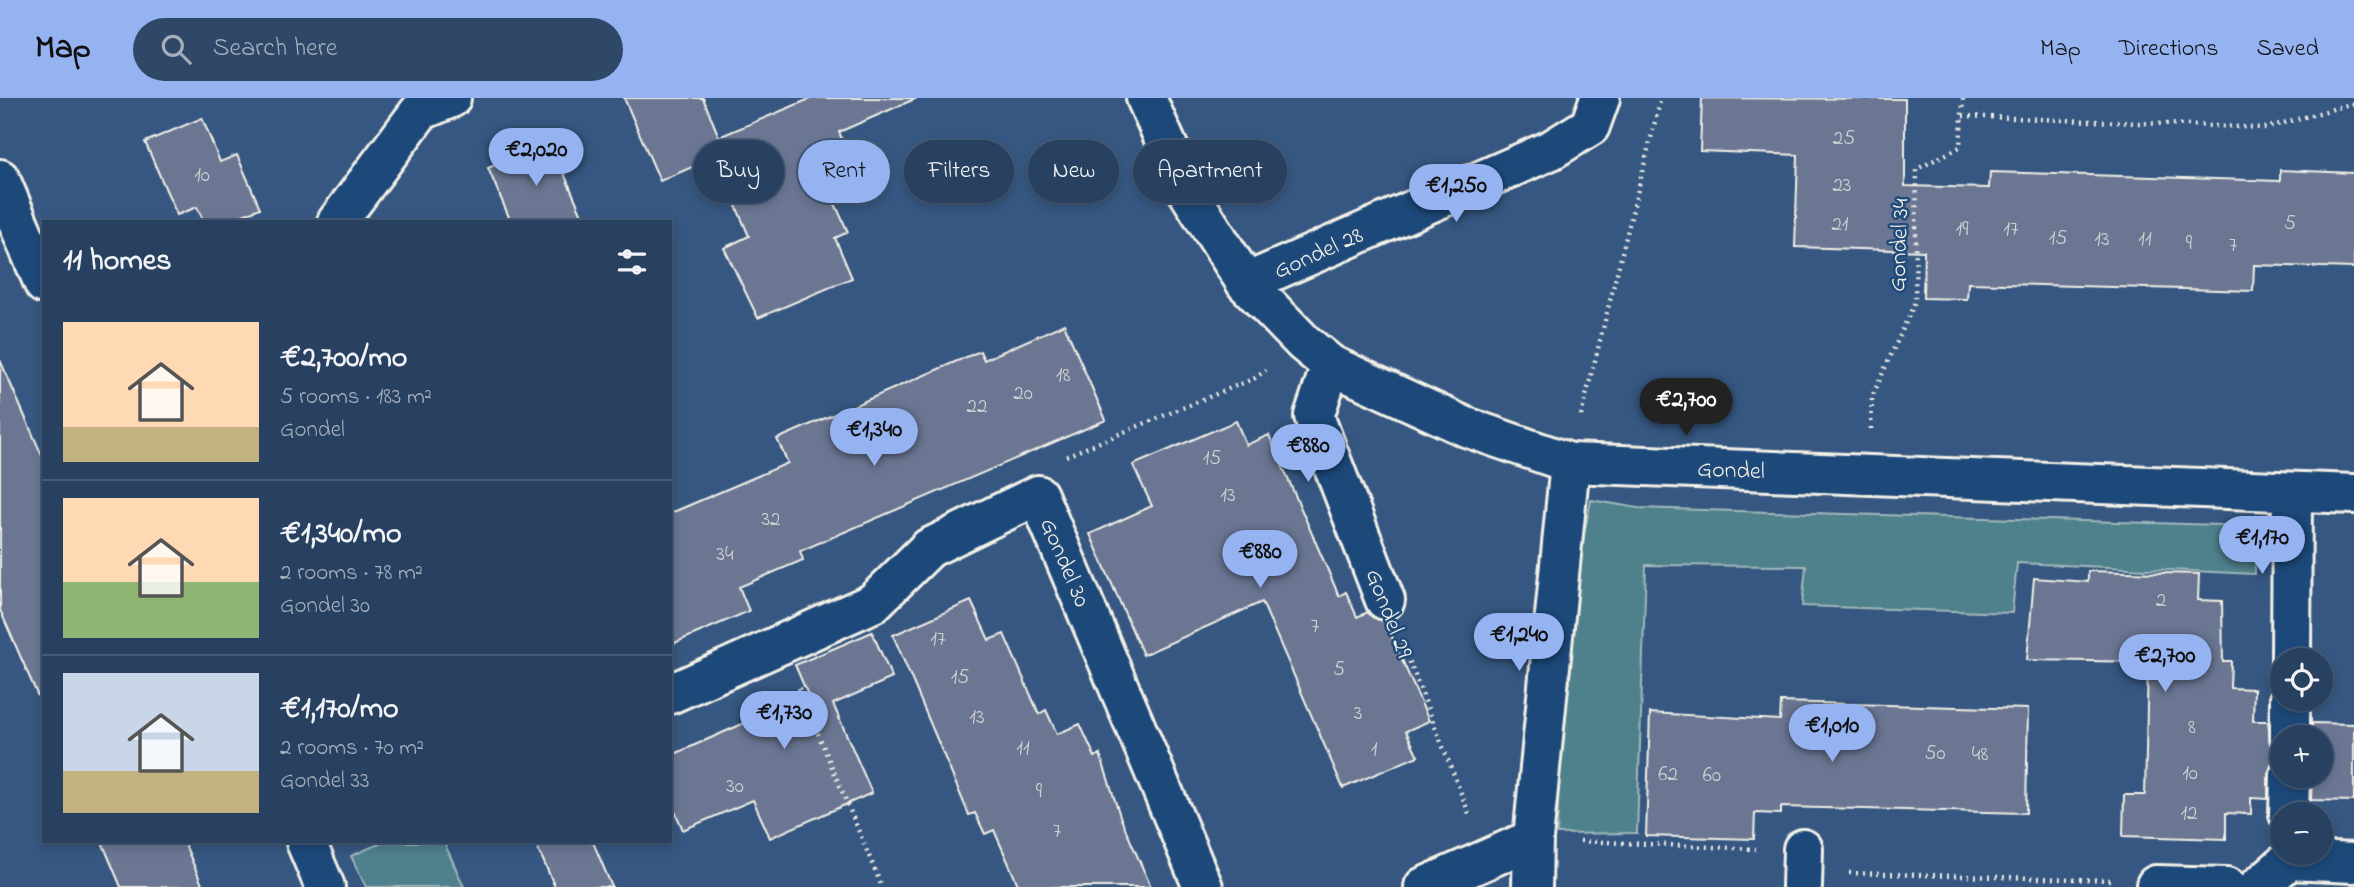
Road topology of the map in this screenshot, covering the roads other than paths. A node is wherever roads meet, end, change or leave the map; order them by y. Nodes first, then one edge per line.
1 (451, 98) edge
2 (1146, 98) edge
3 (1600, 98) edge
4 (0, 179) edge
5 (339, 220) edge
6 (42, 279) edge
7 (1246, 283) junction
8 (1318, 354) junction
9 (1570, 463) junction
10 (2292, 493) junction
11 (2354, 494) edge
12 (1385, 600) road end
13 (2291, 648) edge
14 (678, 691) edge
15 (1533, 839) junction
16 (311, 843) edge
17 (1803, 849) dead end
18 (2333, 861) edge
19 (2354, 863) edge
20 (2280, 865) edge
21 (2156, 886) edge
22 (325, 887) edge
23 (1203, 887) edge
24 (1424, 887) edge
25 (1532, 887) edge
26 (1802, 887) edge
27 (2227, 887) edge
28 (2258, 887) edge

1 - 5 street
2 - 7 street, Gondel
3 - 7 street, Gondel 28
4 - 6 street
7 - 8 street, Gondel
8 - 9 street, Gondel
8 - 12 street, Gondel 29
9 - 10 street, Gondel
9 - 15 street
10 - 11 street, Gondel
10 - 13 street
14 - 23 street, Gondel 30
15 - 24 street
15 - 25 street
16 - 22 street
17 - 26 street
18 - 19 street
20 - 28 street
21 - 27 street

